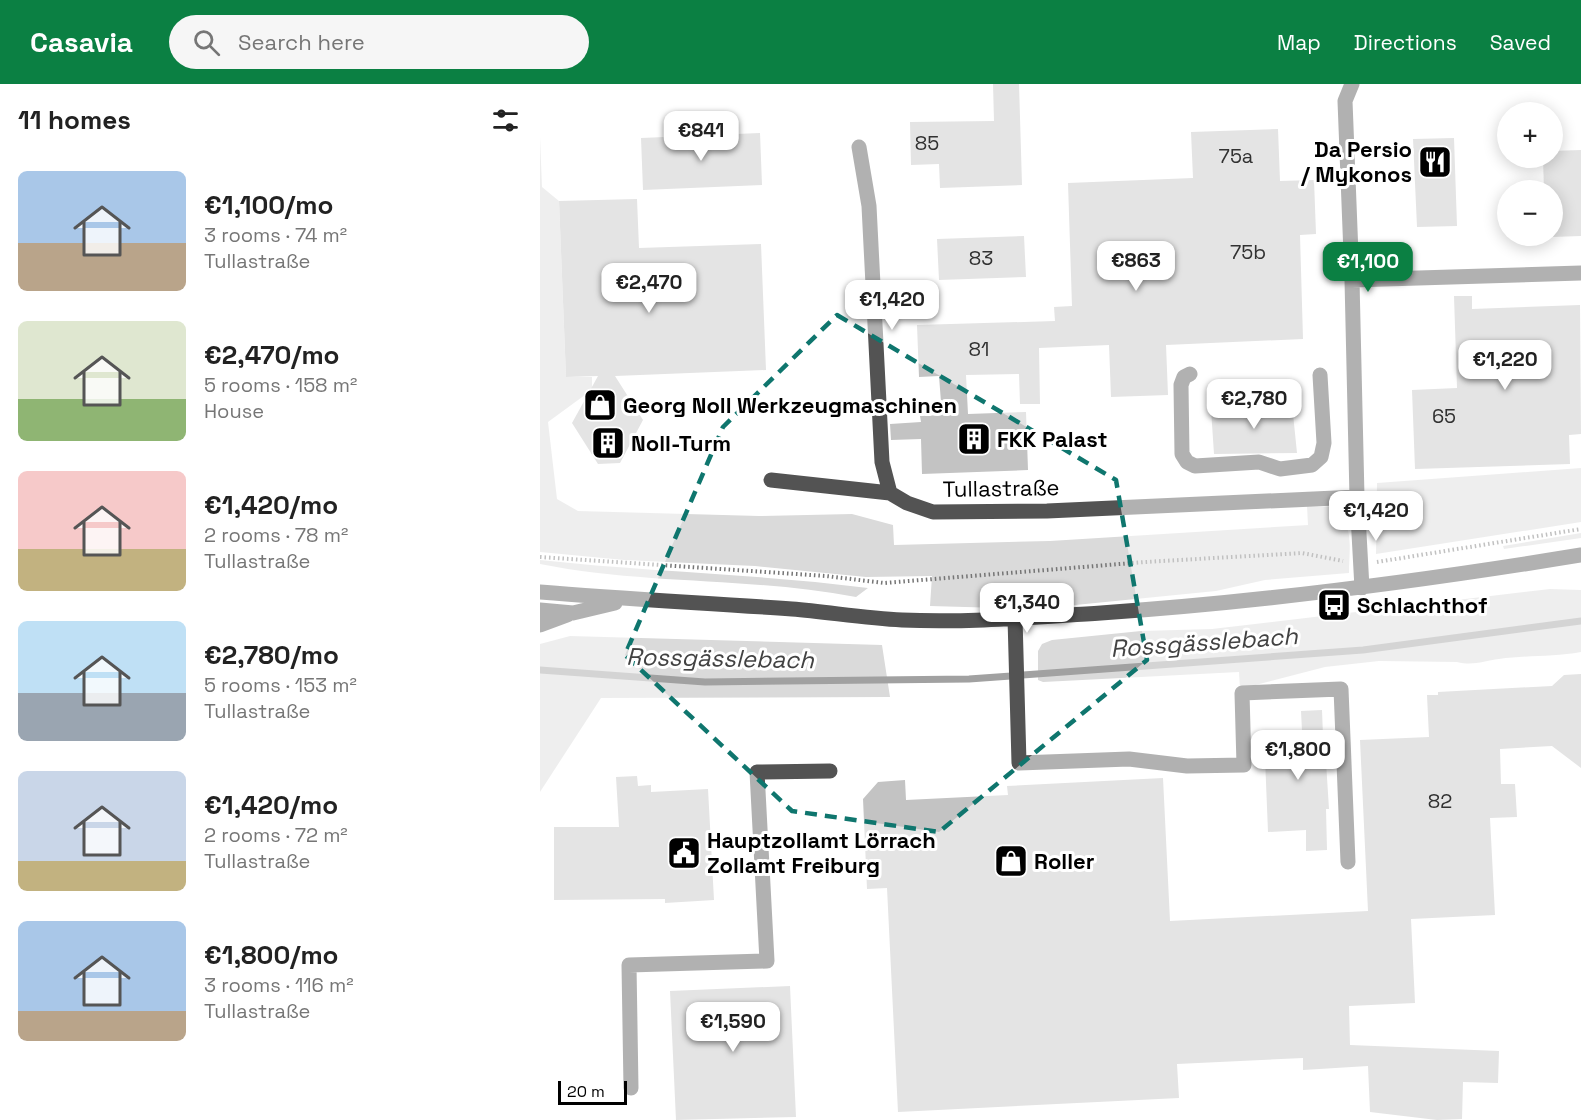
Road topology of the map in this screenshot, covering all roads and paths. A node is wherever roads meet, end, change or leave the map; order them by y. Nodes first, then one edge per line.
1 (1352, 84) edge
2 (859, 147) dead end
3 (1581, 273) edge
4 (1352, 280) junction
5 (1190, 374) dead end
6 (1320, 375) dead end
7 (771, 480) dead end
8 (890, 494) junction
9 (1357, 497) junction
10 (1581, 529) edge
11 (1581, 555) edge
12 (540, 557) edge
13 (1361, 564) junction
14 (1362, 588) junction
15 (540, 592) edge
16 (630, 600) junction
17 (540, 610) edge
18 (573, 613) junction
19 (1015, 618) junction
20 (540, 625) edge
21 (831, 771) dead end
22 (1348, 862) dead end
23 (631, 1088) dead end

1 - 4 street
2 - 8 street
3 - 4 street
4 - 9 street
5 - 6 street
7 - 8 street, Tullastraße
8 - 9 street, Tullastraße
9 - 13 street
10 - 13 path
11 - 14 street
12 - 13 path
13 - 14 street
14 - 19 street
15 - 16 street
16 - 18 street
16 - 19 street
17 - 18 street
18 - 20 street
19 - 22 street
21 - 23 street

